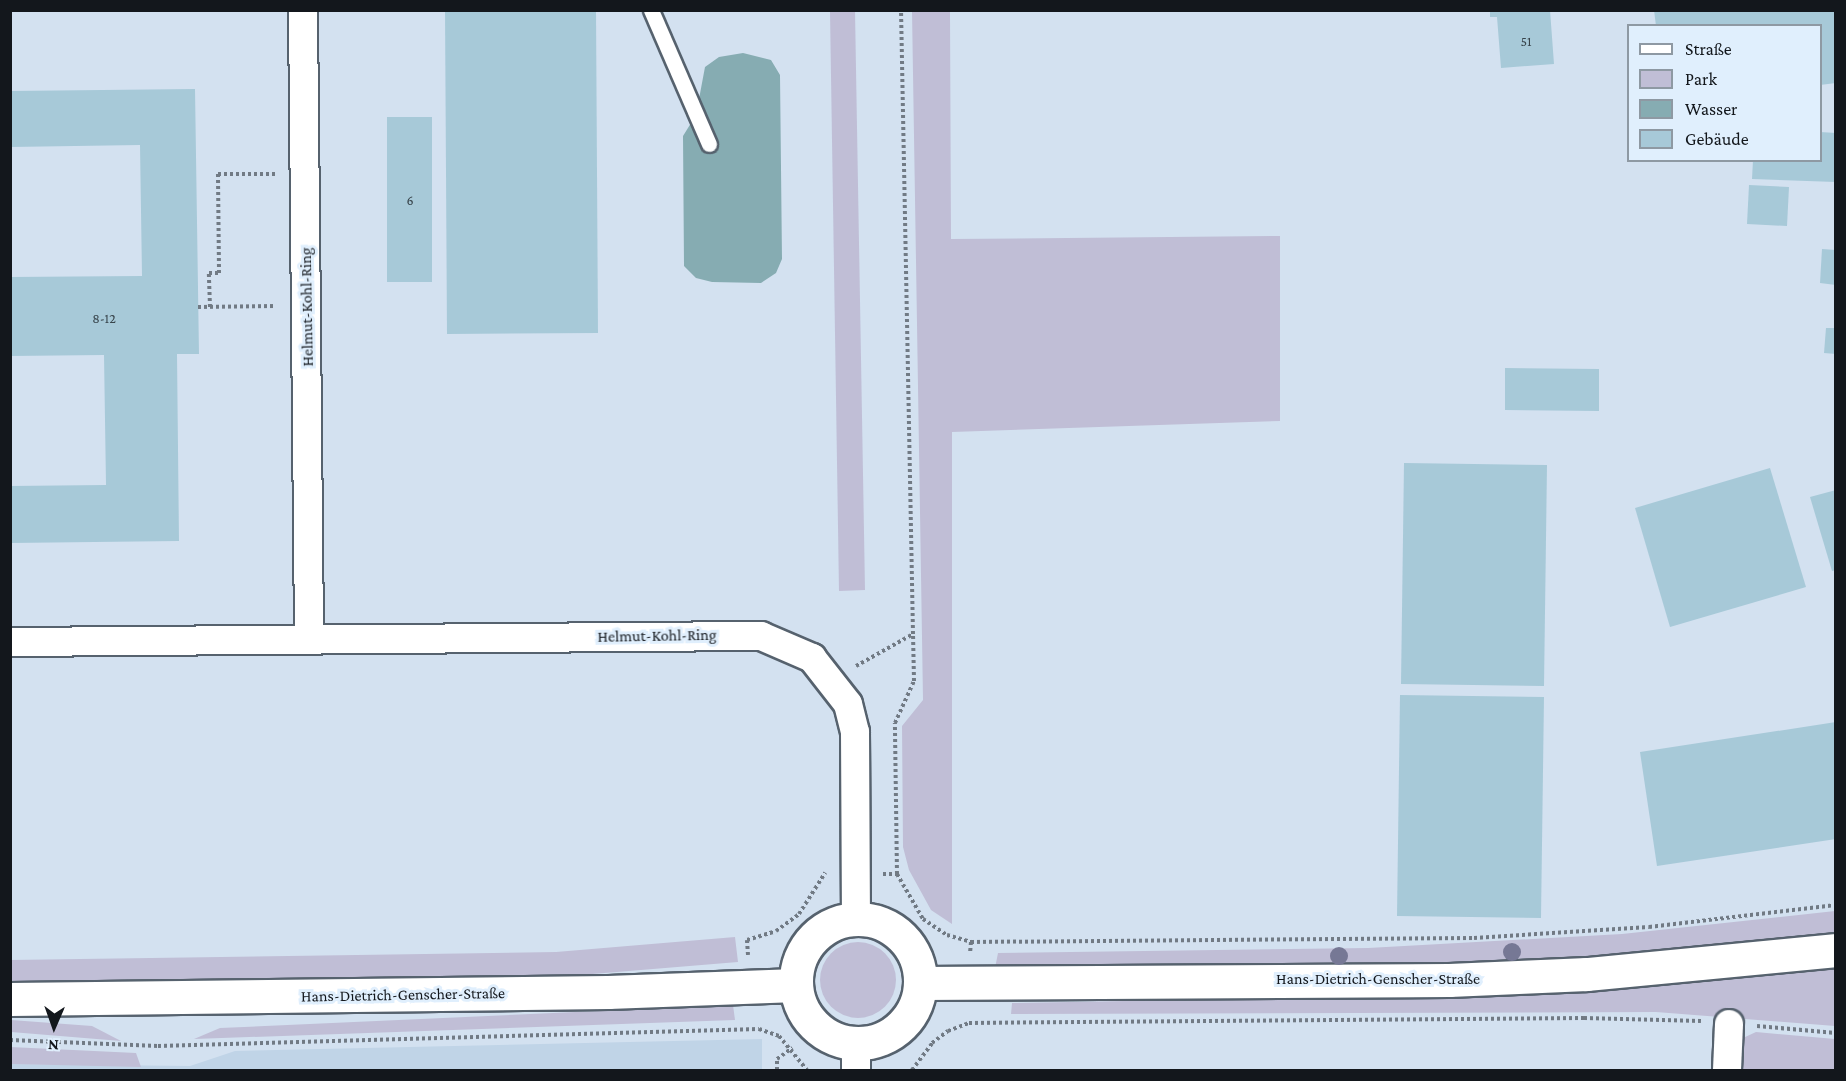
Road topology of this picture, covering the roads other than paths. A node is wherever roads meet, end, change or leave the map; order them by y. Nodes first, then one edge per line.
1 (303, 10) edge
2 (651, 10) edge
3 (709, 144) dead end
4 (309, 639) junction
5 (10, 642) edge
6 (856, 918) junction
7 (1836, 950) edge
8 (920, 983) junction
9 (796, 985) junction
10 (10, 999) edge
11 (1729, 1024) road end
12 (856, 1057) edge
13 (1727, 1071) edge

1 - 4 street, Helmut-Kohl-Ring
2 - 3 lane
4 - 5 street, Helmut-Kohl-Ring
4 - 6 street, Helmut-Kohl-Ring
6 - 8 street
6 - 9 street
7 - 8 street, Hans-Dietrich-Genscher-Straße
8 - 12 street
9 - 10 street, Hans-Dietrich-Genscher-Straße
9 - 12 street
11 - 13 street

